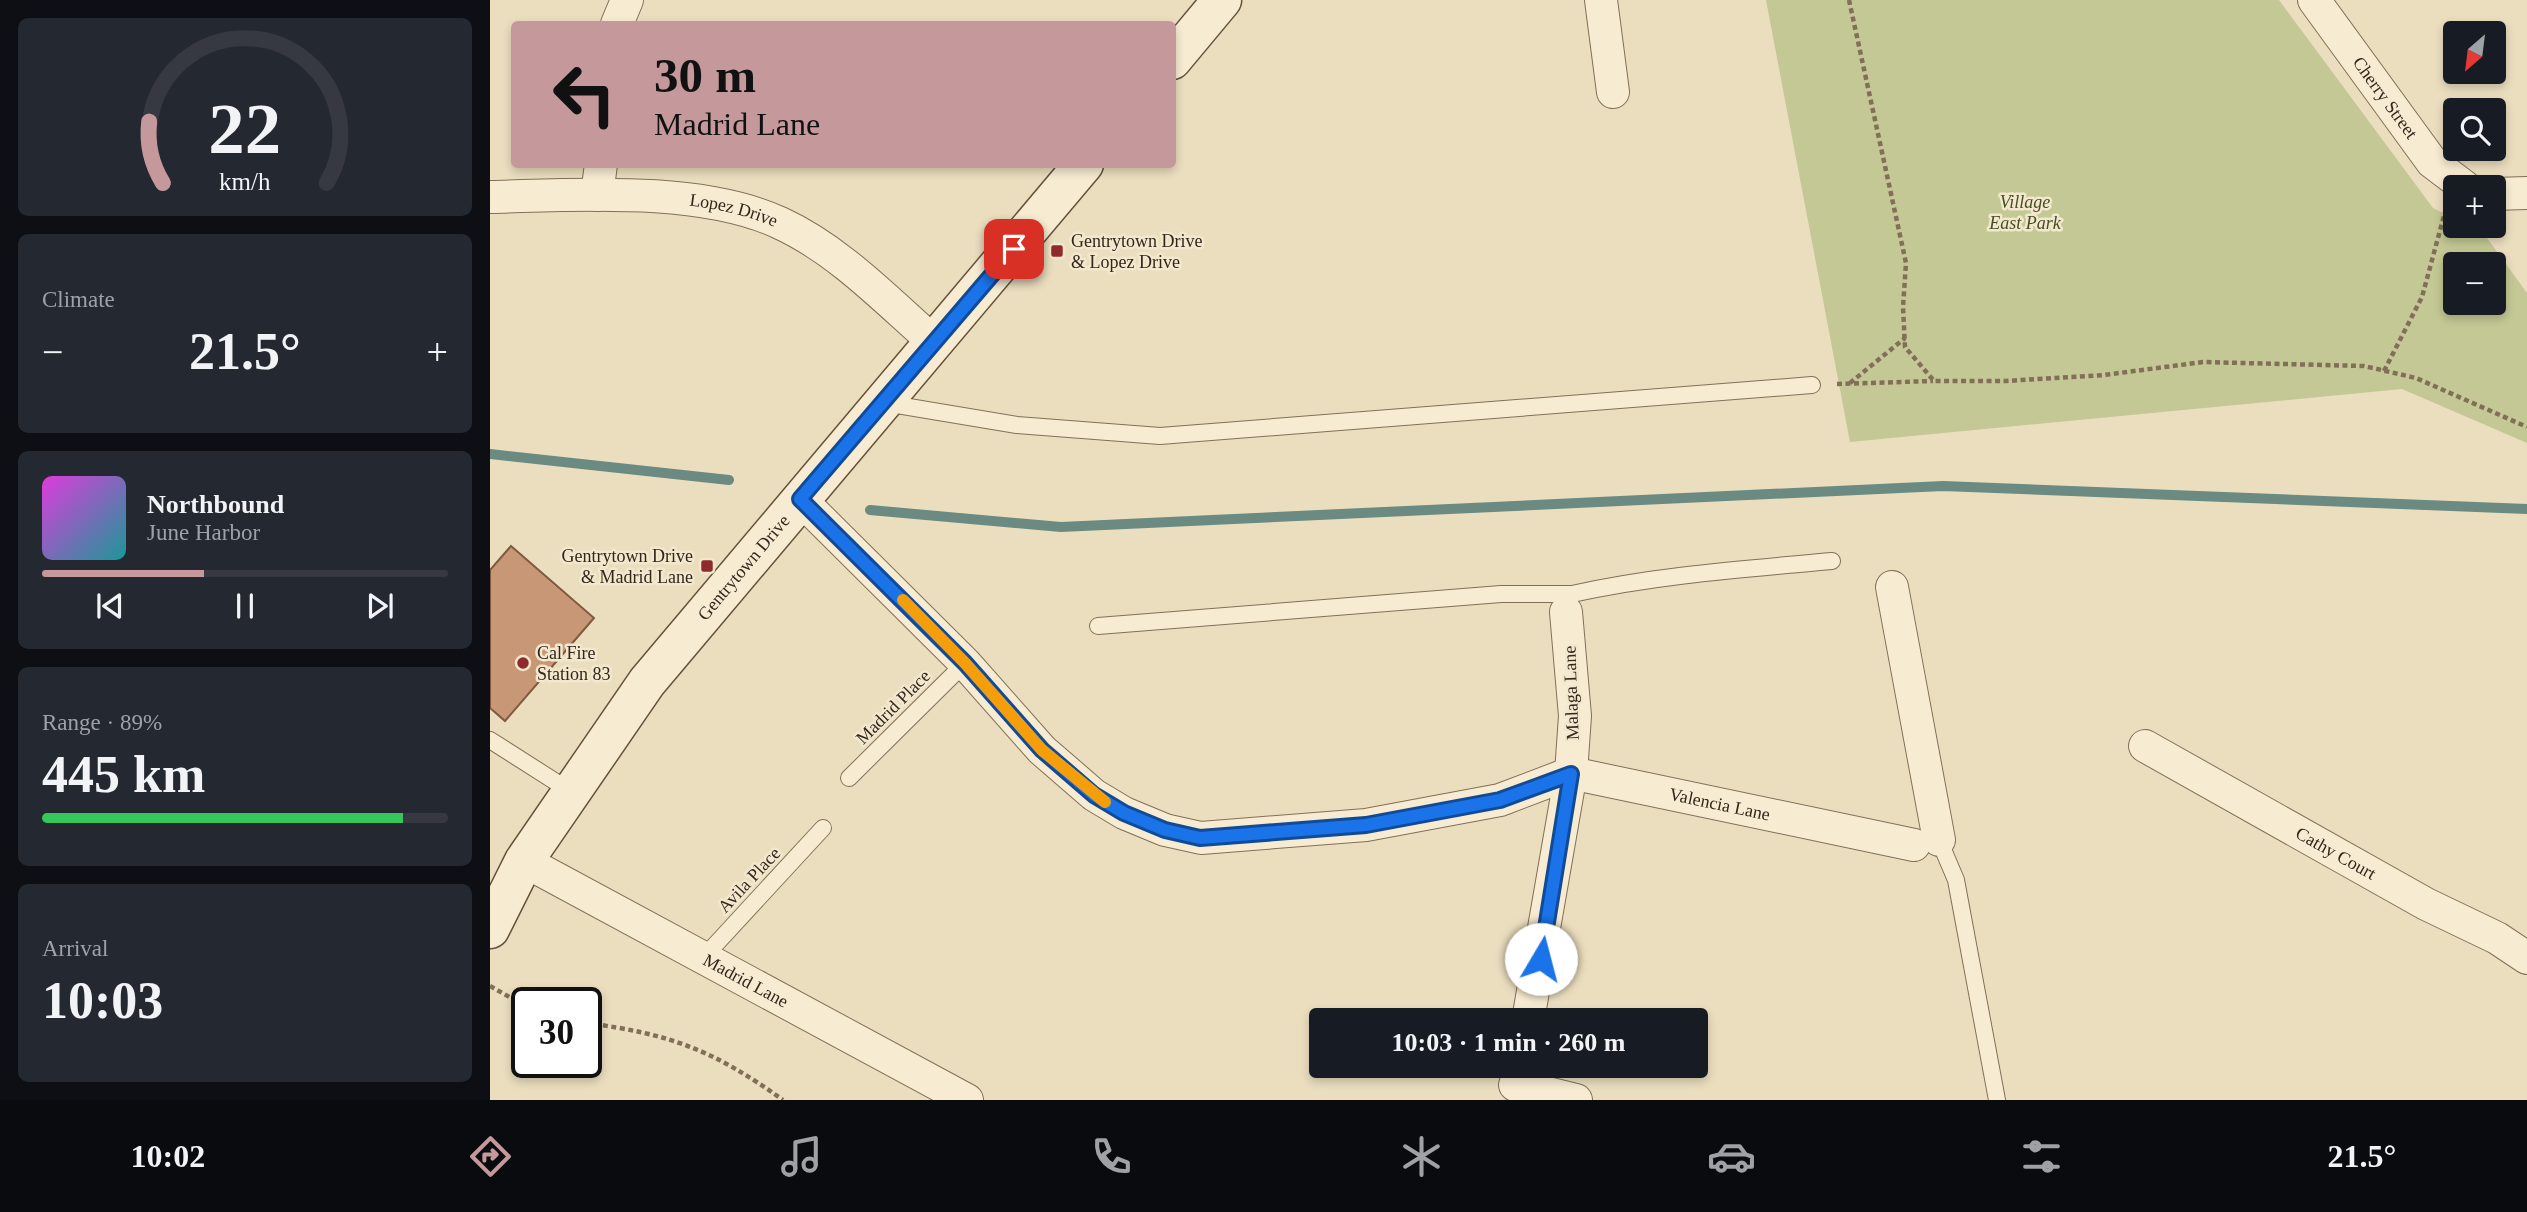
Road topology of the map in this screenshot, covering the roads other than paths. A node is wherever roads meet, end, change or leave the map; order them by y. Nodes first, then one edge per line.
1 (628, 0) edge
2 (1222, 0) edge
3 (1601, 0) edge
4 (2314, 0) edge
5 (618, 21) edge
6 (1176, 55) edge
7 (1613, 92) dead end
8 (1081, 168) edge
9 (2449, 175) edge
10 (599, 180) edge
11 (2527, 193) edge
12 (2506, 194) edge
13 (490, 197) edge
14 (935, 343) junction
15 (1812, 385) road end
16 (885, 403) junction
17 (800, 499) junction
18 (1832, 561) dead end
19 (1892, 587) dead end
20 (1569, 603) junction
21 (1098, 626) dead end
22 (965, 663) junction
23 (490, 740) edge
24 (2145, 746) dead end
25 (1571, 774) junction
26 (849, 778) dead end
27 (570, 791) junction
28 (823, 828) dead end
29 (1926, 843) junction
30 (524, 861) junction
31 (490, 929) edge
32 (703, 958) junction
33 (2527, 958) edge
34 (1530, 1008) edge
35 (1510, 1083) edge
36 (967, 1100) edge
37 (1576, 1100) edge
38 (1997, 1100) edge

1 - 5 street
2 - 6 street
3 - 7 street
4 - 9 street, Cherry Street
8 - 14 street, Gentrytown Drive
10 - 13 street, Lopez Drive
10 - 14 street, Lopez Drive
11 - 12 street
14 - 16 street, Gentrytown Drive
15 - 16 lane
16 - 17 street, Gentrytown Drive
17 - 22 street
17 - 27 street, Gentrytown Drive
18 - 20 lane
19 - 29 street
20 - 21 lane
20 - 25 street, Malaga Lane
22 - 25 street
22 - 26 lane, Madrid Place
23 - 27 lane
24 - 33 street, Cathy Court
25 - 29 street, Valencia Lane
25 - 34 street
27 - 30 street, Gentrytown Drive
28 - 32 lane, Avila Place
29 - 38 lane
30 - 31 street, Gentrytown Drive
30 - 32 street, Madrid Lane
32 - 36 street, Madrid Lane
35 - 37 street

